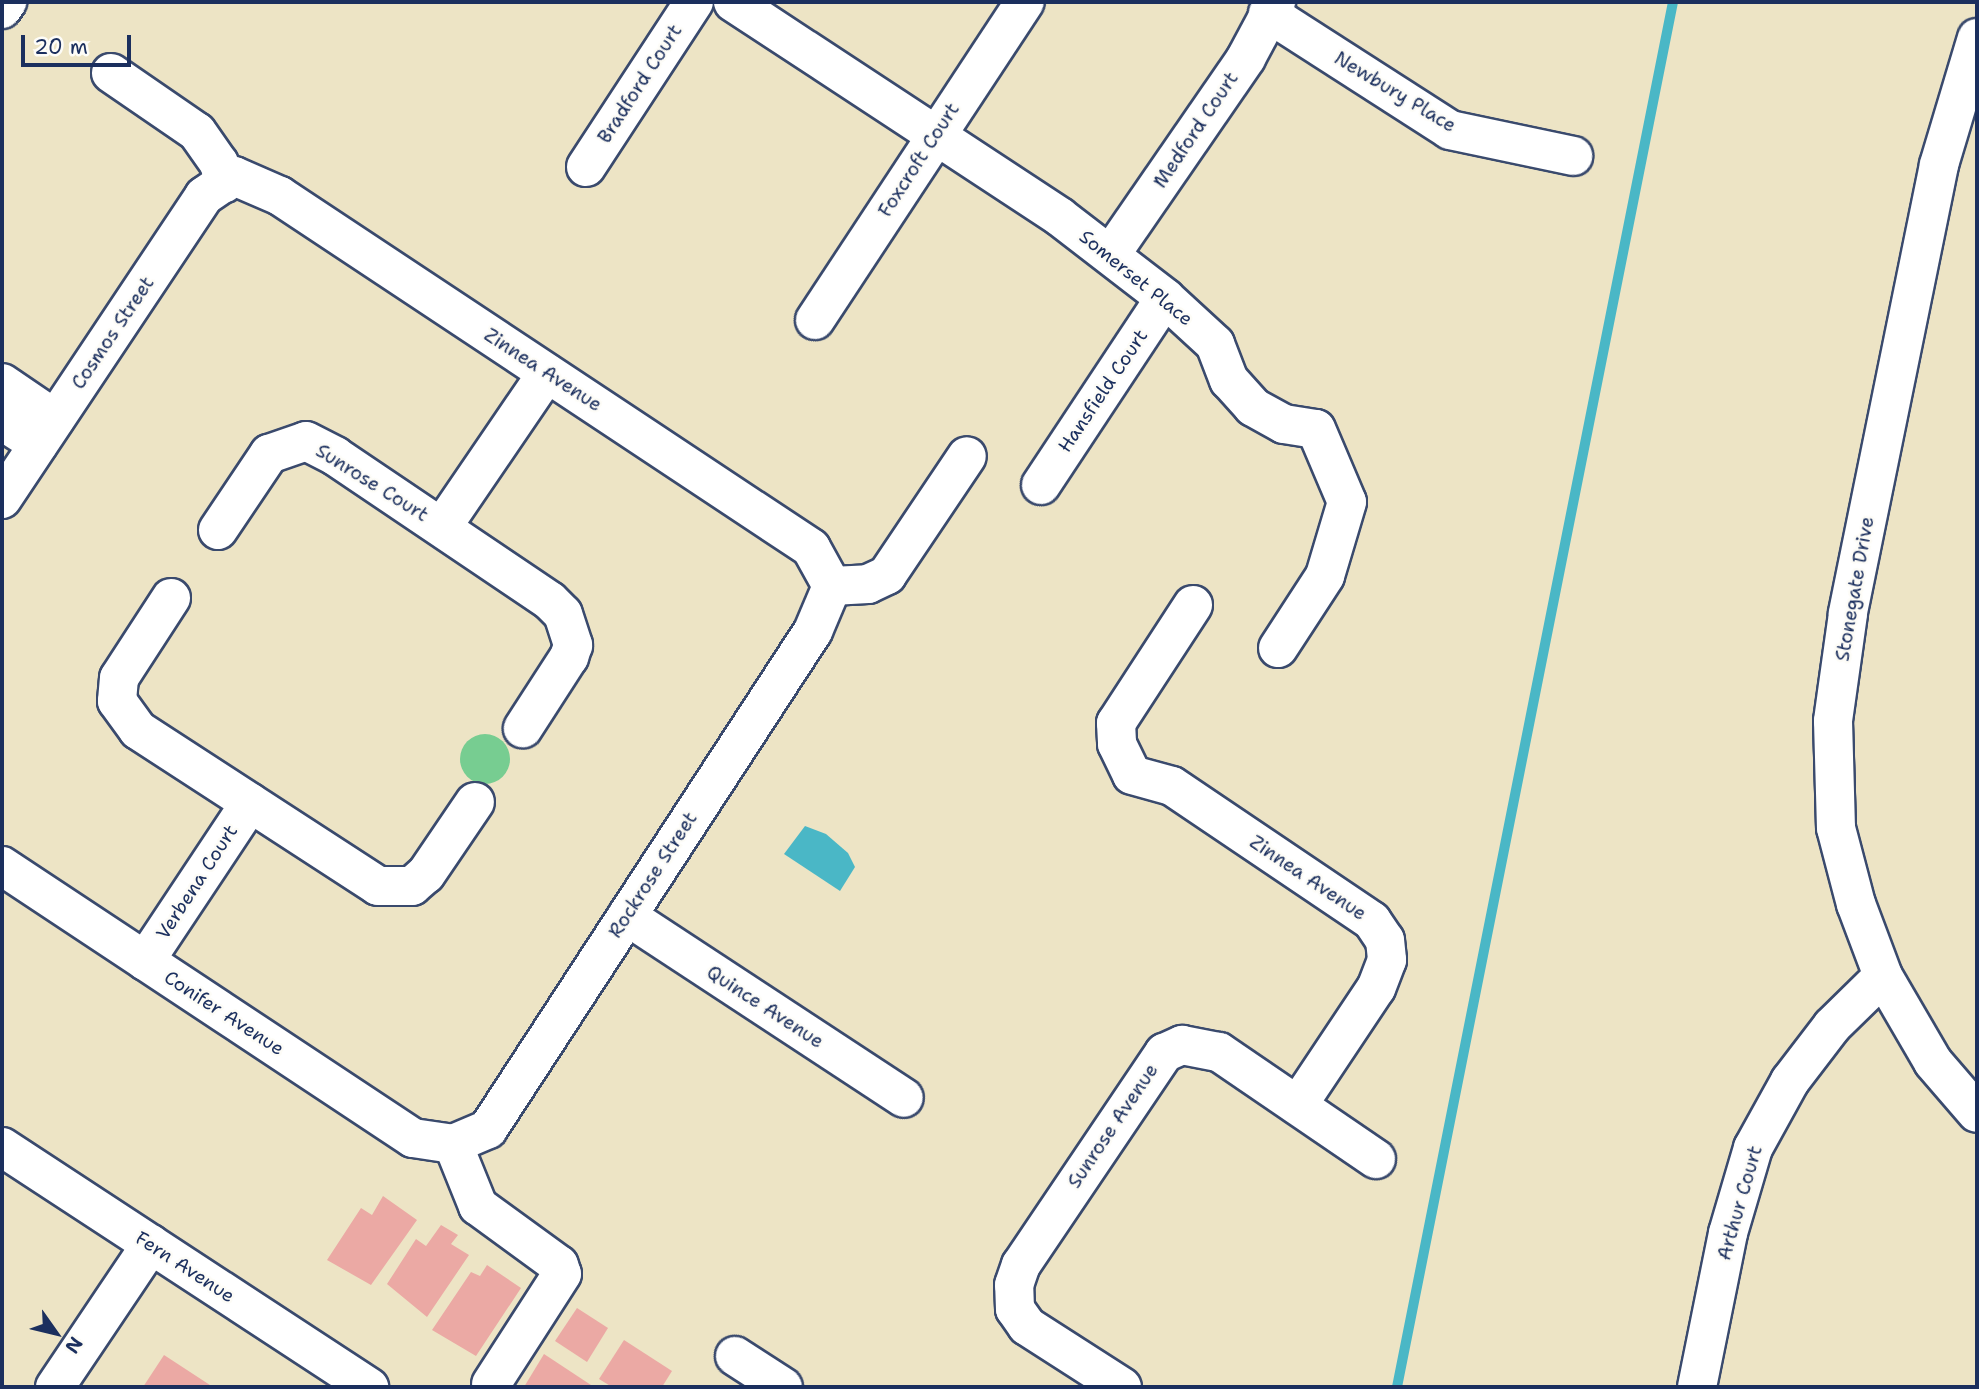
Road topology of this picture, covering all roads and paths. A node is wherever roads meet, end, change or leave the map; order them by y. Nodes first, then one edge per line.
1 (7, 2) edge
2 (694, 2) edge
3 (733, 2) edge
4 (1025, 2) edge
5 (1272, 8) edge
6 (2, 9) edge
7 (1977, 38) edge
8 (111, 73) dead end
9 (935, 136) junction
10 (1573, 156) dead end
11 (586, 167) dead end
12 (229, 180) junction
13 (1111, 254) junction
14 (1165, 298) junction
15 (815, 320) dead end
16 (547, 373) junction
17 (2, 383) edge
18 (2, 421) edge
19 (47, 432) junction
20 (967, 456) dead end
21 (1041, 485) dead end
22 (2, 499) edge
23 (442, 527) junction
24 (218, 530) dead end
25 (832, 586) junction
26 (171, 597) dead end
27 (1193, 605) dead end
28 (1278, 648) dead end
29 (523, 728) dead end
30 (475, 802) dead end
31 (250, 803) junction
32 (2, 866) edge
33 (627, 916) junction
34 (145, 961) junction
35 (1883, 976) junction
36 (904, 1098) dead end
37 (1298, 1105) junction
38 (1977, 1113) edge
39 (453, 1144) junction
40 (2, 1147) edge
41 (1376, 1159) dead end
42 (151, 1244) junction
43 (735, 1356) dead end
44 (491, 1384) dead end
45 (55, 1387) edge
46 (369, 1387) edge
47 (783, 1387) edge
48 (1122, 1387) edge
49 (1696, 1387) edge

1 - 6 street
2 - 11 street, Bradford Court
3 - 9 street, Somerset Place
4 - 9 street, Foxcroft Court
5 - 10 street, Newbury Place
5 - 13 street, Medford Court
7 - 35 street, Stonegate Drive
8 - 12 street
9 - 13 street, Somerset Place
9 - 15 street, Foxcroft Court
12 - 16 street, Zinnea Avenue
12 - 19 street, Cosmos Street
13 - 14 street, Somerset Place
14 - 21 street, Hansfield Court
14 - 28 street, Somerset Place
16 - 23 street, Sunrose Court
16 - 25 street, Zinnea Avenue
17 - 19 street
18 - 19 street
19 - 22 street, Cosmos Street
20 - 25 street
23 - 24 street, Sunrose Court
23 - 29 street, Sunrose Court
25 - 33 street, Rockrose Street
26 - 31 street, Verbena Court
27 - 37 street, Zinnea Avenue
30 - 31 street, Verbena Court
31 - 34 street, Verbena Court
32 - 34 street, Conifer Avenue
33 - 36 street, Quince Avenue
33 - 39 street, Rockrose Street
34 - 39 street, Conifer Avenue
35 - 38 street, Stonegate Drive
35 - 49 street, Arthur Court
37 - 41 street, Sunrose Avenue
37 - 48 street, Sunrose Avenue
39 - 44 street
40 - 42 street, Fern Avenue
42 - 45 street
42 - 46 street, Fern Avenue
43 - 47 street

